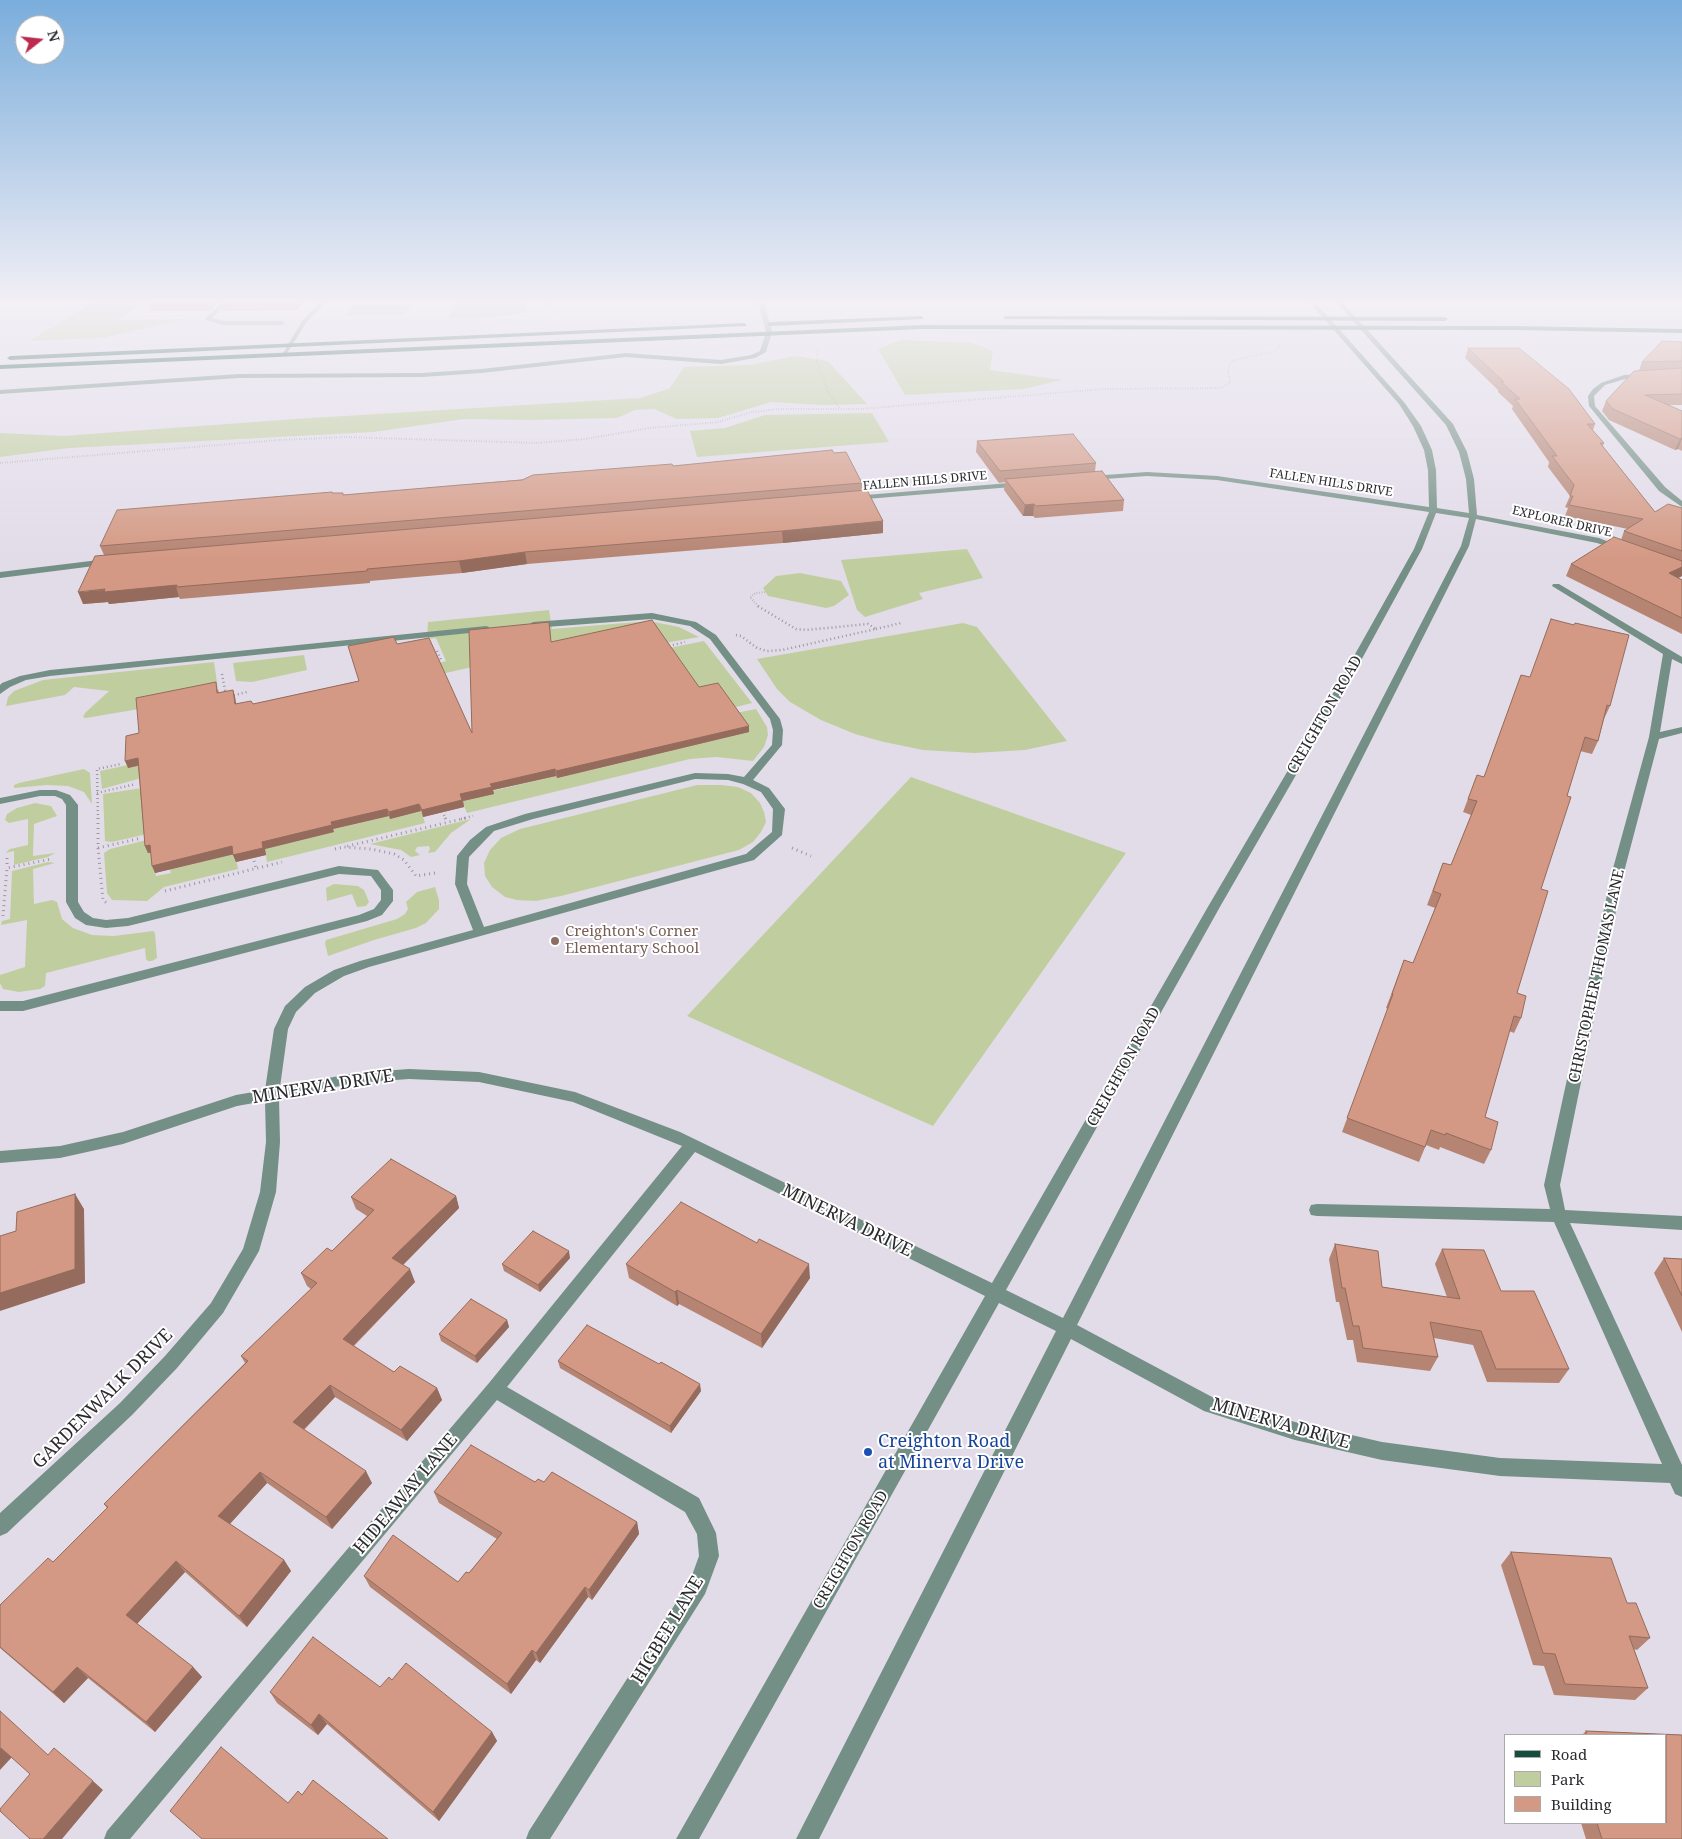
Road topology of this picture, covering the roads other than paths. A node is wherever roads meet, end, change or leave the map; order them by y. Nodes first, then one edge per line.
1 (63, 388) edge
2 (1388, 388) edge
3 (1417, 388) edge
4 (1598, 388) edge
5 (0, 392) edge
6 (1085, 478) edge
7 (1035, 483) edge
8 (846, 499) edge
9 (1682, 505) edge
10 (1434, 510) junction
11 (1472, 517) junction
12 (1630, 551) edge
13 (118, 561) edge
14 (0, 575) edge
15 (1556, 586) dead end
16 (527, 626) edge
17 (498, 628) edge
18 (1668, 653) junction
19 (1682, 662) edge
20 (0, 692) edge
21 (1682, 730) edge
22 (1654, 737) junction
23 (746, 781) junction
24 (0, 801) edge
25 (480, 931) junction
26 (0, 1006) edge
27 (272, 1093) junction
28 (692, 1146) junction
29 (0, 1157) edge
30 (1317, 1210) dead end
31 (1559, 1216) junction
32 (1682, 1223) edge
33 (996, 1294) junction
34 (1067, 1328) junction
35 (495, 1389) junction
36 (1680, 1478) edge
37 (0, 1526) edge
38 (115, 1839) edge
39 (537, 1839) edge
40 (687, 1839) edge
41 (806, 1839) edge

1 - 5 street
2 - 10 street, CREIGHTON ROAD
3 - 11 street
4 - 9 street
6 - 10 street, FALLEN HILLS DRIVE
7 - 8 street, FALLEN HILLS DRIVE
10 - 11 street, EXPLORER DRIVE
10 - 33 street, CREIGHTON ROAD
11 - 12 street, EXPLORER DRIVE
11 - 34 street
13 - 14 street
15 - 18 street
16 - 23 street
17 - 20 street
18 - 19 street
18 - 22 street, CHRISTOPHER THOMAS LANE
21 - 22 street
22 - 31 street, CHRISTOPHER THOMAS LANE
23 - 25 street
23 - 25 street, GARDENWALK DRIVE
24 - 26 street
25 - 27 street, GARDENWALK DRIVE
27 - 28 street, MINERVA DRIVE
27 - 29 street, MINERVA DRIVE
27 - 37 street, GARDENWALK DRIVE
28 - 33 street, MINERVA DRIVE
28 - 35 street, HIDEAWAY LANE
30 - 31 street
31 - 32 street
31 - 36 street, CHRISTOPHER THOMAS LANE
33 - 34 street, MINERVA DRIVE
33 - 40 street, CREIGHTON ROAD
34 - 36 street, MINERVA DRIVE
34 - 41 street
35 - 38 street, HIDEAWAY LANE
35 - 39 street, HIGBEE LANE

